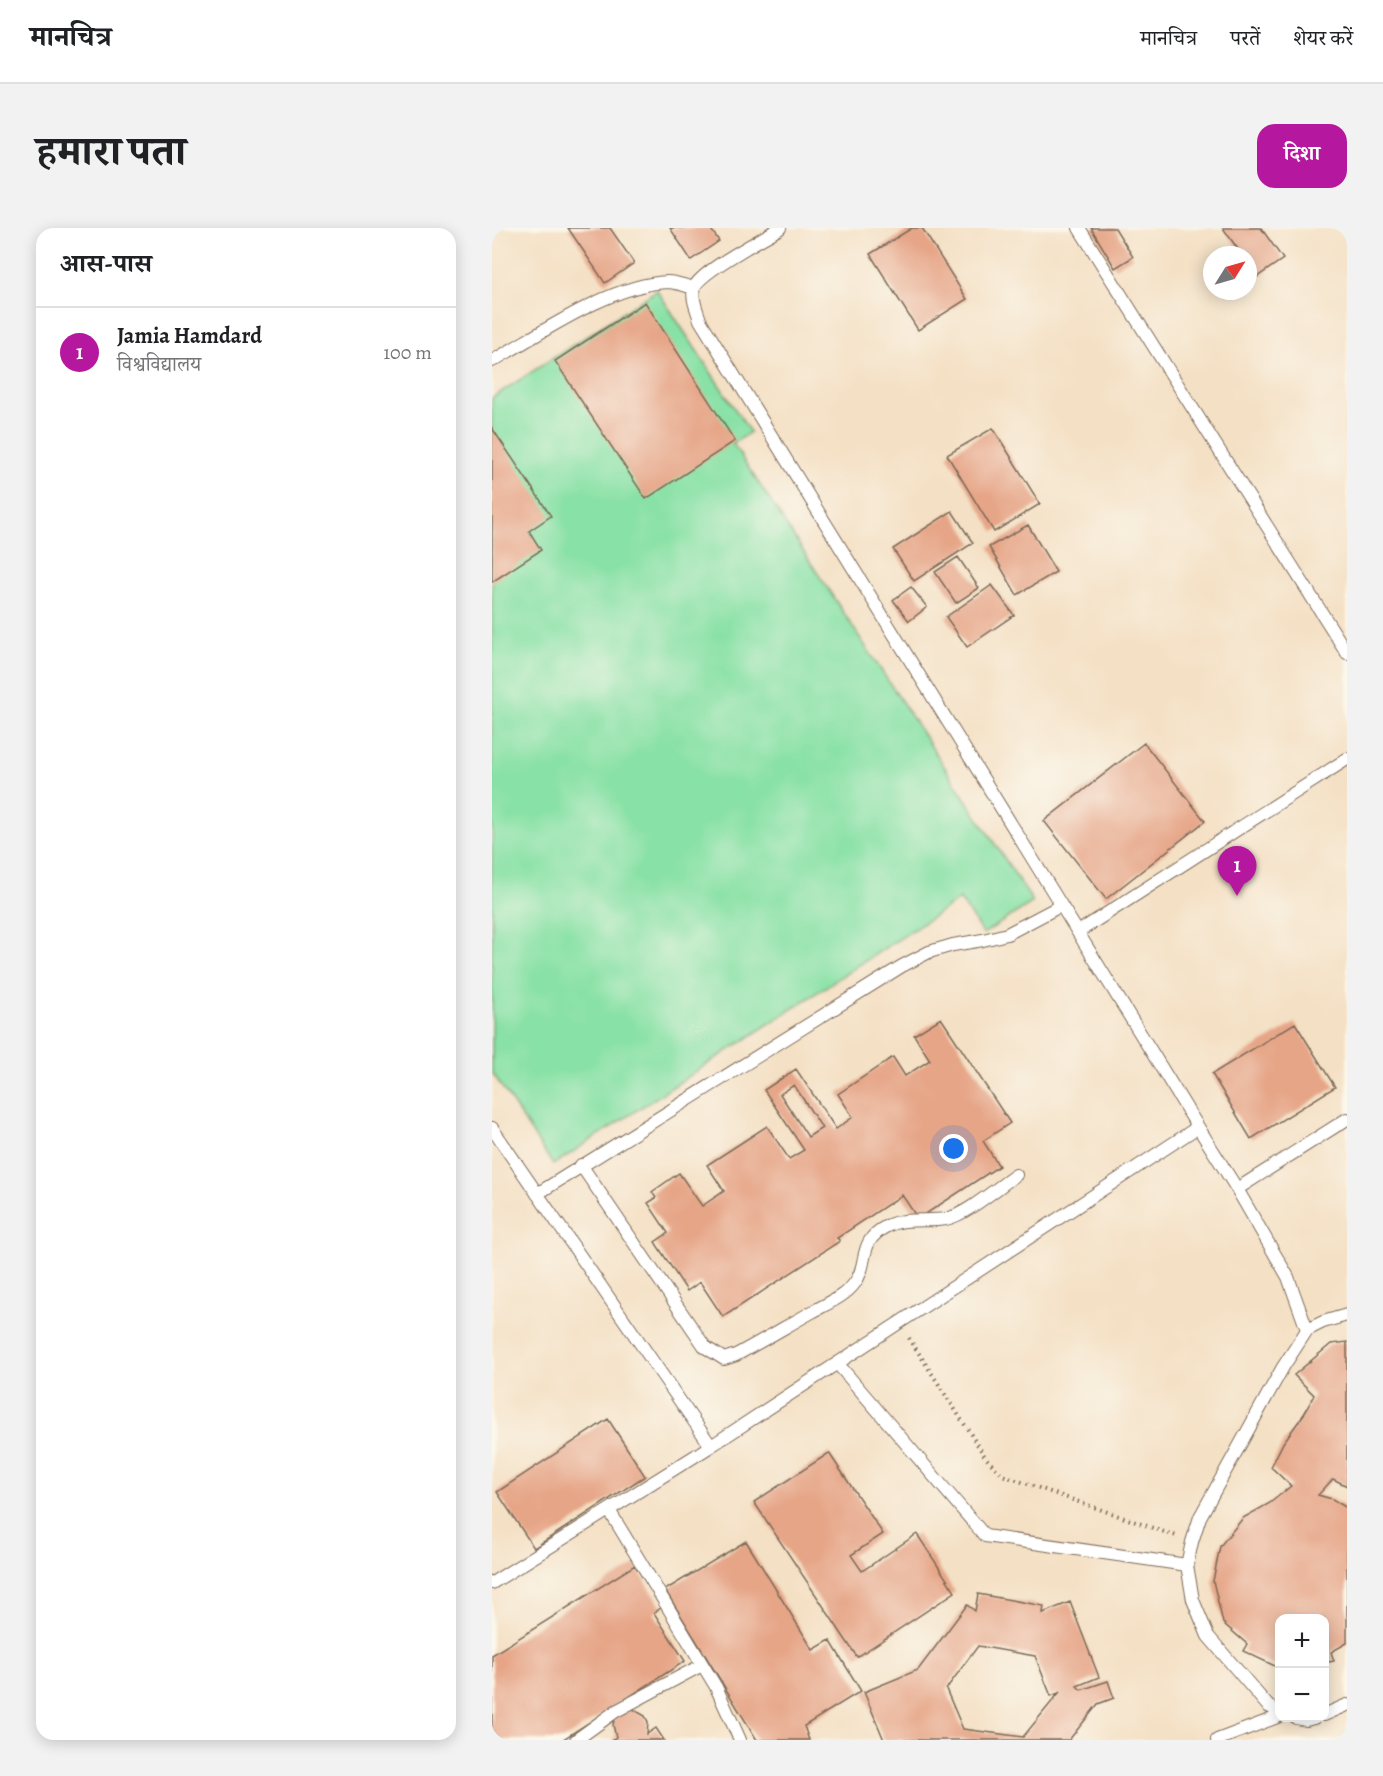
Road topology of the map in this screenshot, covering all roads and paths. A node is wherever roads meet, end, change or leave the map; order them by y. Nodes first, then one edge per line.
1 (780, 228) edge
2 (1079, 228) edge
3 (694, 288) junction
4 (492, 362) edge
5 (1347, 653) edge
6 (1347, 759) edge
7 (1060, 906) junction
8 (1078, 932) junction
9 (1347, 1119) edge
10 (1198, 1127) junction
11 (492, 1128) edge
12 (581, 1165) junction
13 (1016, 1175) dead end
14 (1237, 1189) junction
15 (537, 1194) junction
16 (1347, 1315) edge
17 (899, 1322) junction
18 (1307, 1330) junction
19 (837, 1363) junction
20 (711, 1446) junction
21 (609, 1510) junction
22 (1192, 1542) junction
23 (1187, 1565) junction
24 (492, 1583) edge
25 (702, 1665) junction
26 (1347, 1705) edge
27 (1275, 1711) edge
28 (1329, 1713) edge
29 (1275, 1716) edge
30 (576, 1740) edge
31 (740, 1740) edge
32 (1217, 1740) edge

1 - 3 lane
2 - 5 lane
3 - 4 lane
3 - 7 lane
6 - 8 lane
7 - 8 lane
7 - 12 lane
8 - 10 lane
9 - 14 lane
10 - 14 lane
10 - 17 lane
11 - 15 lane
12 - 13 lane
12 - 15 lane
14 - 18 lane
15 - 20 lane
16 - 18 lane
17 - 19 lane
17 - 22 path
18 - 22 lane
19 - 20 lane
19 - 23 lane
20 - 21 lane
21 - 24 lane
21 - 25 lane
22 - 23 lane
23 - 27 lane
25 - 30 lane
25 - 31 lane
26 - 28 lane
29 - 32 lane

